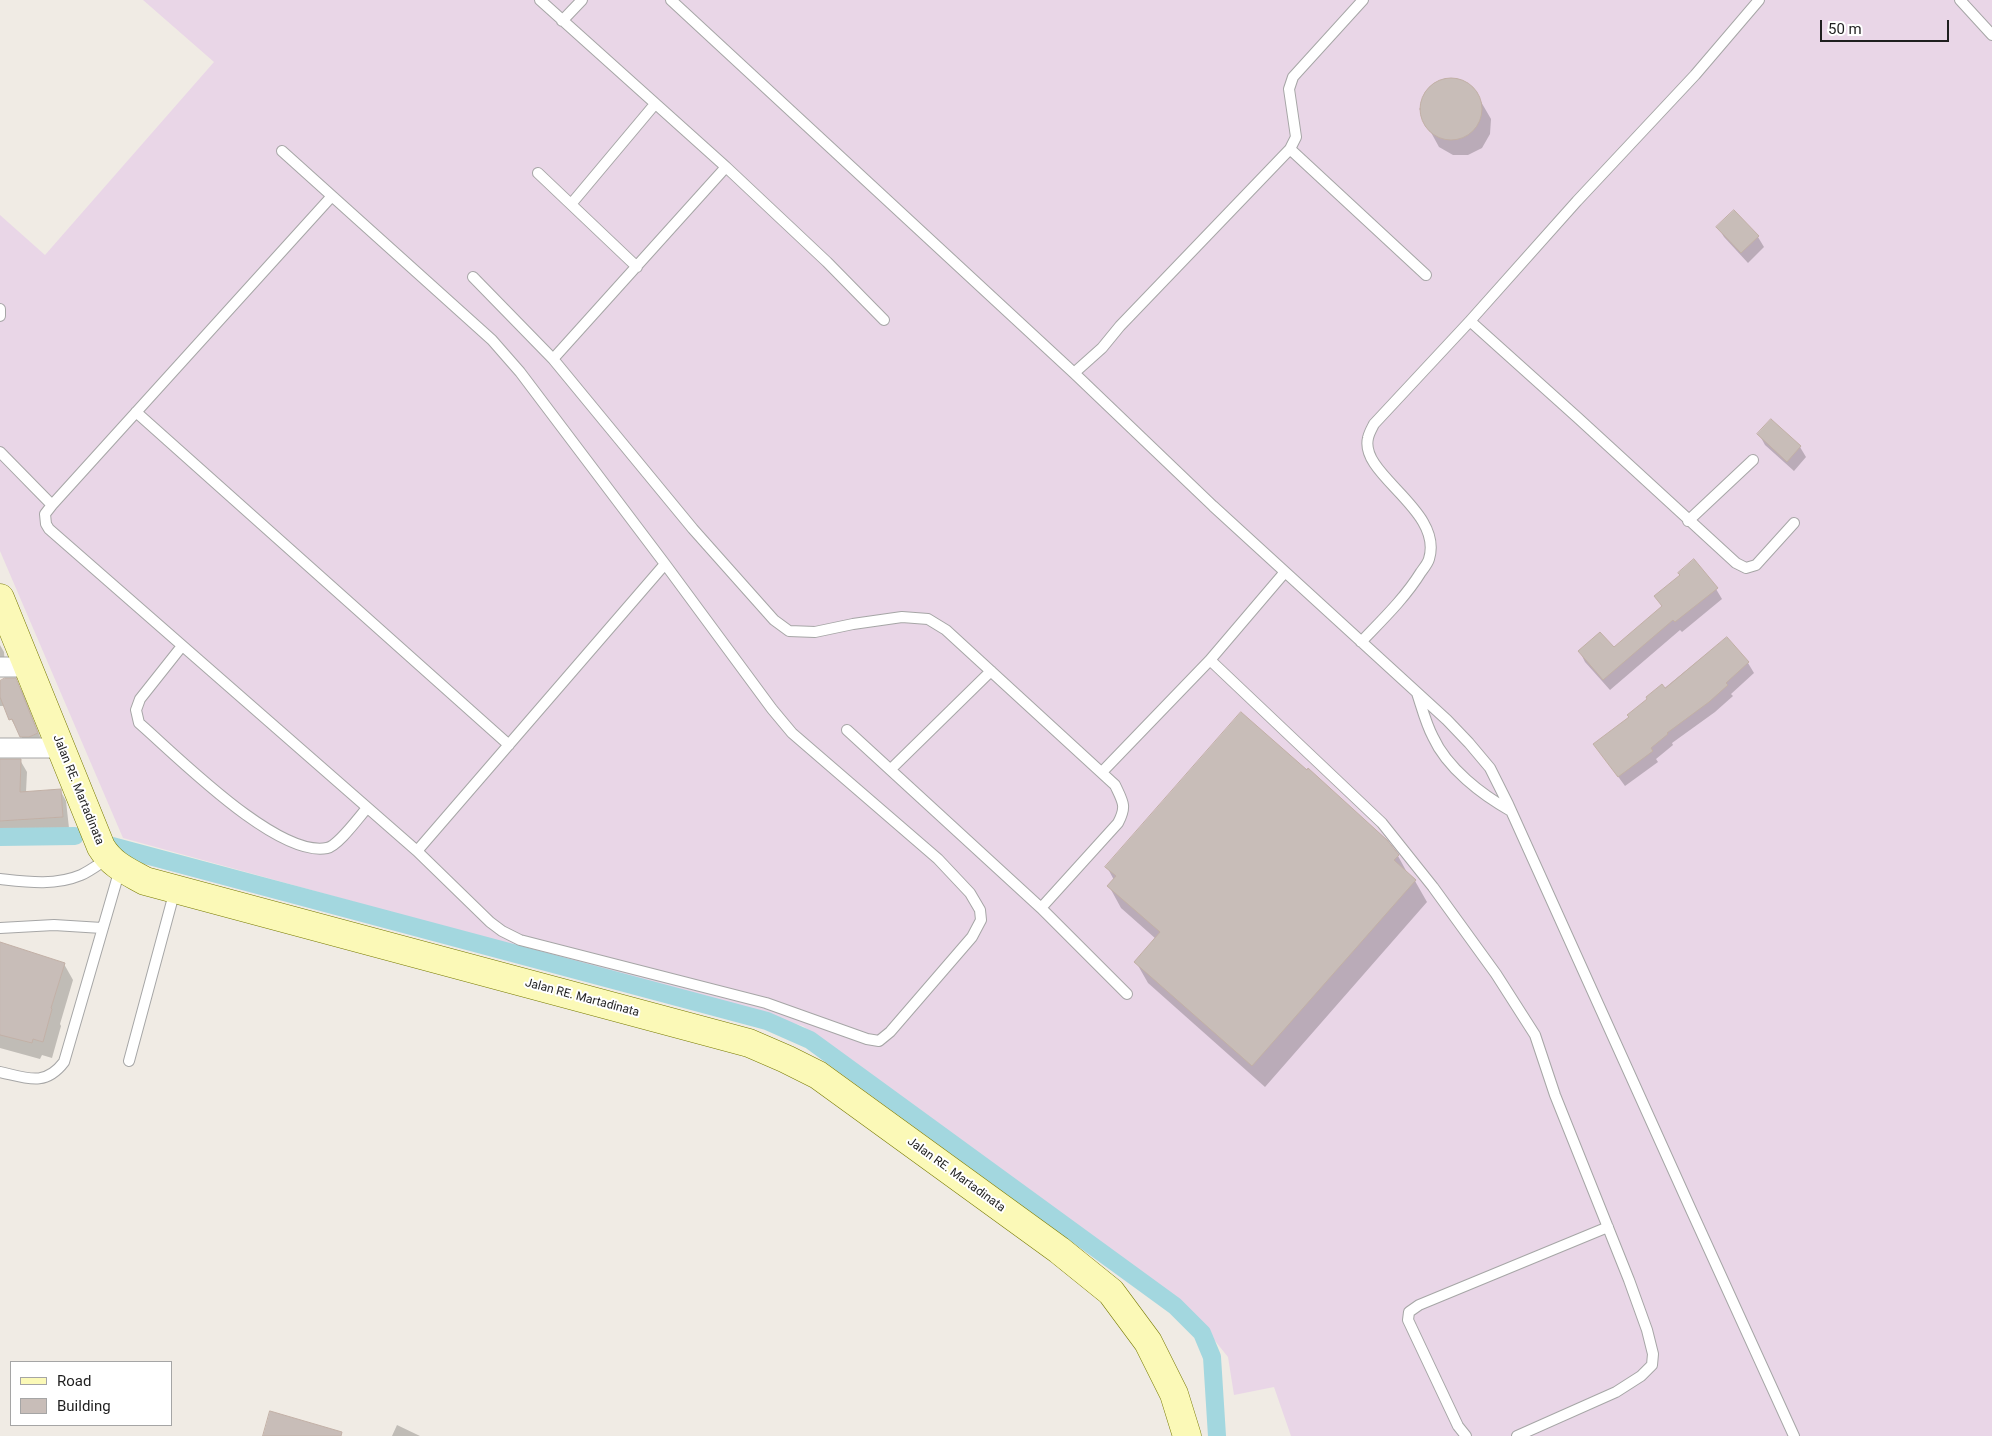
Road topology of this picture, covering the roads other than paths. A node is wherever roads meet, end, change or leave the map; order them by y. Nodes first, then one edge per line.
1 (540, 0) edge
2 (582, 0) edge
3 (671, 0) edge
4 (1363, 0) edge
5 (1759, 0) edge
6 (1960, 0) edge
7 (562, 21) junction
8 (1992, 35) edge
9 (655, 104) junction
10 (1290, 148) junction
11 (282, 151) dead end
12 (726, 167) junction
13 (538, 172) dead end
14 (332, 196) junction
15 (572, 203) junction
16 (637, 267) junction
17 (1426, 275) dead end
18 (473, 277) dead end
19 (0, 309) edge
20 (0, 316) edge
21 (884, 320) dead end
22 (1470, 321) junction
23 (553, 358) junction
24 (1074, 373) junction
25 (136, 412) junction
26 (0, 452) edge
27 (1753, 460) dead end
28 (52, 505) junction
29 (1688, 521) junction
30 (1794, 523) dead end
31 (665, 564) junction
32 (1285, 572) junction
33 (0, 598) edge
34 (1362, 642) junction
35 (182, 646) junction
36 (1210, 660) junction
37 (0, 667) edge
38 (28, 667) junction
39 (991, 671) junction
40 (1417, 692) junction
41 (847, 730) dead end
42 (509, 745) junction
43 (0, 748) edge
44 (61, 748) junction
45 (891, 770) junction
46 (1102, 772) junction
47 (368, 808) junction
48 (1511, 811) junction
49 (417, 851) junction
50 (114, 863) junction
51 (0, 879) edge
52 (176, 889) junction
53 (1041, 908) junction
54 (0, 928) edge
55 (102, 928) junction
56 (1127, 994) dead end
57 (129, 1061) dead end
58 (0, 1072) edge
59 (1608, 1227) junction
60 (1187, 1436) edge
61 (1466, 1436) edge
62 (1517, 1436) edge
63 (1794, 1436) edge

1 - 7 lane
2 - 7 lane
3 - 24 lane
4 - 10 lane
5 - 22 lane
6 - 8 lane
7 - 9 lane
9 - 12 lane
9 - 15 lane
10 - 17 lane
10 - 24 lane
11 - 14 lane
12 - 16 lane
12 - 21 lane
13 - 15 lane
14 - 25 lane
14 - 31 lane
15 - 16 lane
16 - 23 lane
18 - 23 lane
19 - 20 lane
22 - 29 lane
22 - 34 lane
23 - 39 lane
24 - 32 lane
25 - 28 lane
25 - 42 lane
26 - 28 lane
27 - 29 lane
28 - 35 lane
29 - 30 lane
31 - 42 lane
31 - 49 lane
32 - 34 lane
32 - 36 lane
33 - 38 main road, Jalan RE. Martadinata
34 - 40 lane
35 - 47 lane
35 - 47 lane
36 - 46 lane
36 - 59 lane
37 - 38 street
38 - 44 main road, Jalan RE. Martadinata
39 - 45 lane
39 - 46 lane
40 - 48 lane
40 - 48 lane
41 - 45 lane
42 - 49 lane
43 - 44 street
44 - 50 main road, Jalan RE. Martadinata
45 - 53 lane
46 - 53 lane
47 - 49 lane
48 - 63 lane
50 - 51 lane
50 - 52 main road, Jalan RE. Martadinata
50 - 55 lane
52 - 57 lane
52 - 60 main road, Jalan RE. Martadinata
53 - 56 lane
54 - 55 lane
55 - 58 lane
59 - 61 lane
59 - 62 lane

